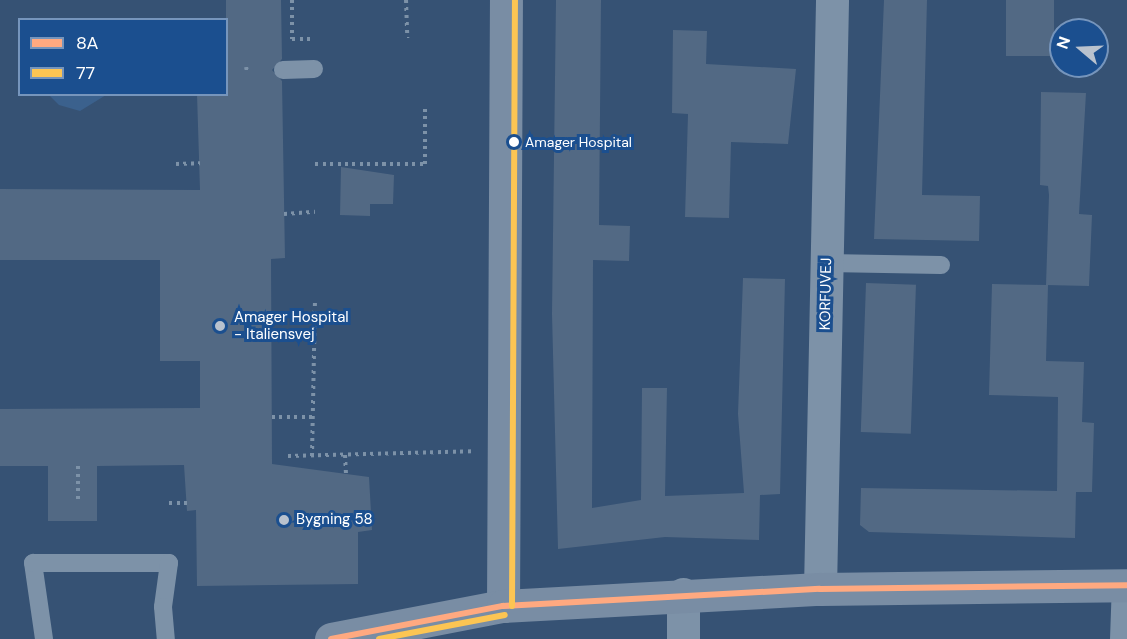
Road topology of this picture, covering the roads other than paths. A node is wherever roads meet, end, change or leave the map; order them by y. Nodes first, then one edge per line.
1 (506, 0) edge
2 (832, 0) edge
3 (314, 69) dead end
4 (283, 70) dead end
5 (827, 263) junction
6 (941, 265) dead end
7 (1127, 585) edge
8 (820, 589) junction
9 (683, 594) junction
10 (1127, 602) edge
11 (503, 606) junction
12 (44, 639) edge
13 (166, 639) edge
14 (331, 639) edge
15 (683, 639) edge
16 (1126, 639) edge

1 - 11 street
2 - 5 street, KORFUVEJ
3 - 4 lane
5 - 6 lane
5 - 8 street, KORFUVEJ
7 - 8 street
8 - 9 street
9 - 11 street
9 - 15 street
10 - 16 street
11 - 14 street
12 - 13 lane

